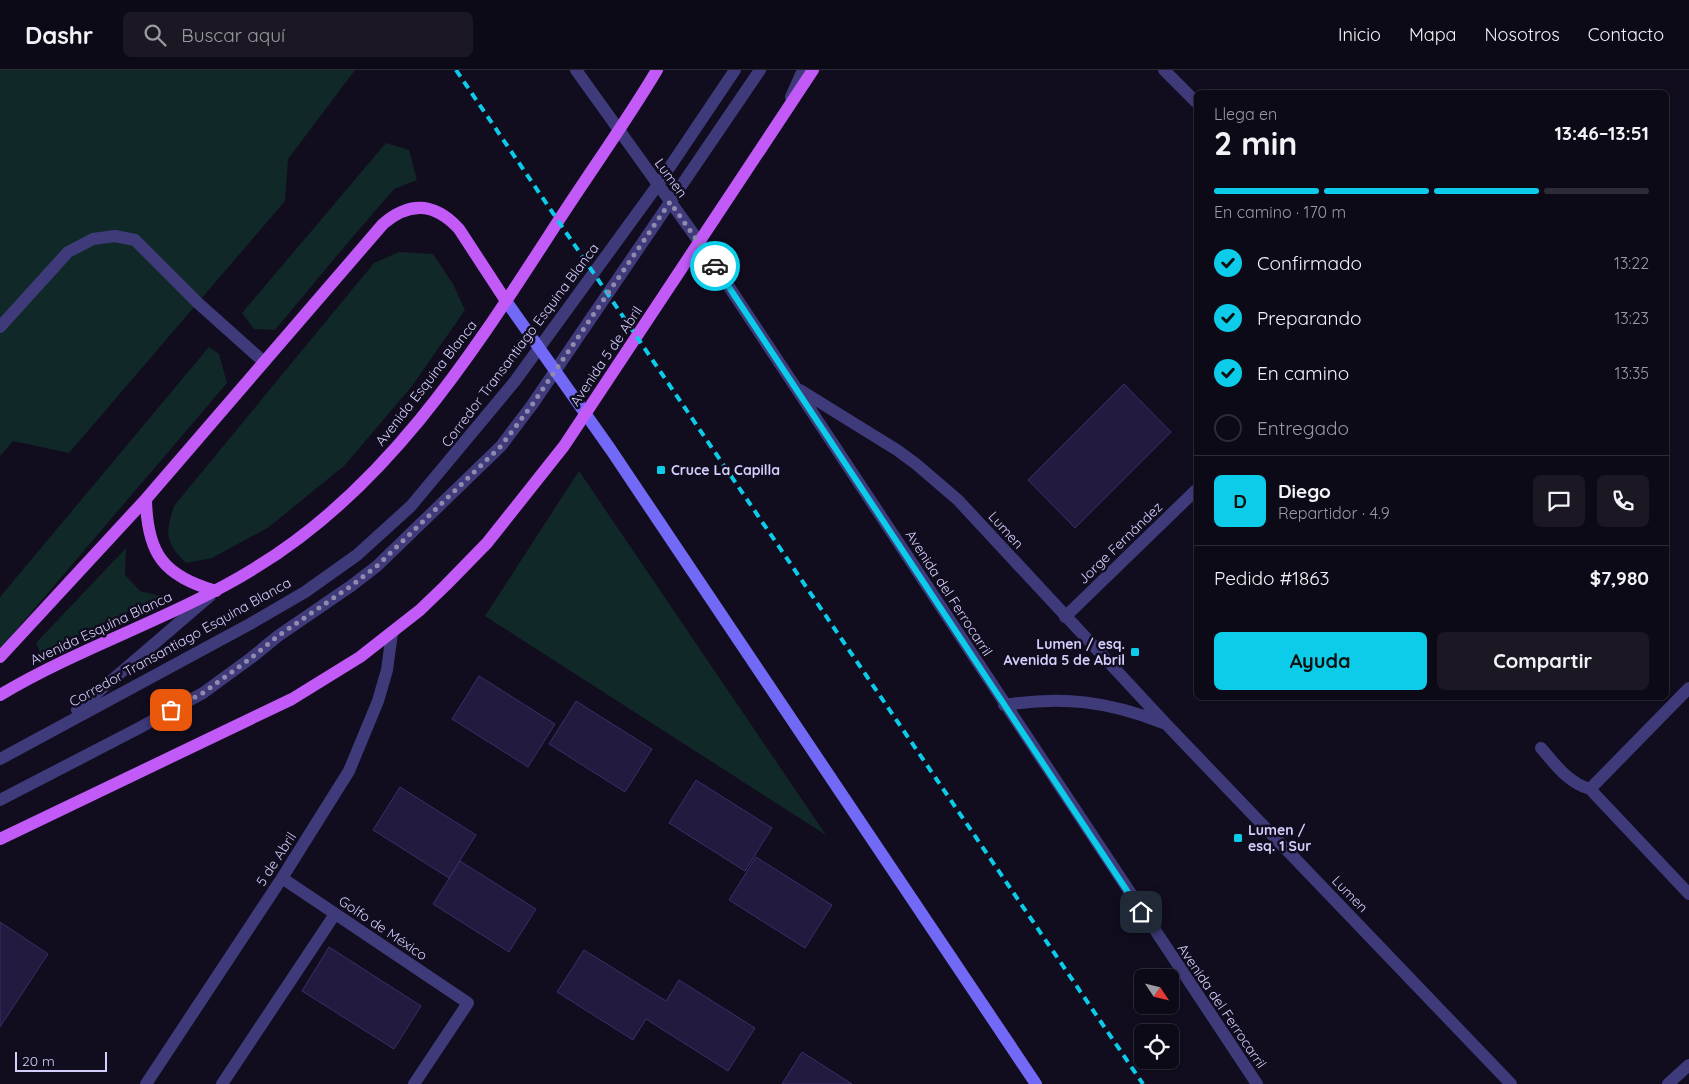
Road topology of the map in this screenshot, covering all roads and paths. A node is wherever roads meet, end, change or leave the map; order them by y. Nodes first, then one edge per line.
1 (576, 70) edge
2 (657, 70) edge
3 (735, 70) edge
4 (760, 70) edge
5 (803, 70) edge
6 (812, 70) edge
7 (1164, 70) edge
8 (1194, 100) edge
9 (786, 111) junction
10 (618, 130) junction
11 (657, 186) junction
12 (670, 202) junction
13 (700, 243) junction
14 (506, 301) junction
15 (0, 327) edge
16 (539, 348) junction
17 (264, 362) junction
18 (555, 371) junction
19 (795, 388) junction
20 (585, 413) junction
21 (1194, 492) edge
22 (146, 498) junction
23 (216, 591) junction
24 (1065, 617) junction
25 (392, 633) junction
26 (0, 657) edge
27 (1689, 688) edge
28 (0, 695) edge
29 (1004, 705) junction
30 (1167, 725) junction
31 (58, 726) junction
32 (1541, 748) dead end
33 (0, 759) edge
34 (1590, 788) junction
35 (0, 800) edge
36 (0, 839) edge
37 (282, 878) junction
38 (1689, 894) edge
39 (335, 914) junction
40 (1689, 1065) edge
41 (146, 1084) edge
42 (222, 1084) edge
43 (414, 1084) edge
44 (1036, 1084) edge
45 (1257, 1084) edge
46 (1511, 1084) edge
47 (1668, 1084) edge

1 - 10 street
2 - 10 main road, Avenida Esquina Blanca
3 - 11 street, Corredor Transantiago Esquina Blanca
4 - 12 street
5 - 9 street
6 - 9 main road, Avenida 5 de Abril
7 - 8 street
9 - 13 main road, Avenida 5 de Abril
10 - 11 street, Lumen
10 - 14 main road, Avenida Esquina Blanca
11 - 12 street, Lumen
11 - 16 street, Corredor Transantiago Esquina Blanca
12 - 13 street, Lumen
12 - 18 street
13 - 19 street, Avenida del Ferrocarril
13 - 20 main road, Avenida 5 de Abril
14 - 16 main road
14 - 17 main road
14 - 23 main road, Avenida Esquina Blanca
15 - 17 street
16 - 18 main road
16 - 31 street, Corredor Transantiago Esquina Blanca
17 - 22 main road
18 - 20 main road
18 - 35 street
19 - 24 street, Lumen
19 - 29 street, Avenida del Ferrocarril
20 - 25 main road, Avenida 5 de Abril
20 - 44 main road
21 - 24 street, Jorge Fernández
22 - 23 main road
22 - 26 main road
23 - 28 main road, Avenida Esquina Blanca
23 - 31 street
24 - 30 street, Lumen
25 - 36 main road
25 - 37 street, 5 de Abril
27 - 34 street
29 - 30 street, Lumen
29 - 45 street, Avenida del Ferrocarril
30 - 46 street, Lumen
31 - 33 street, Corredor Transantiago Esquina Blanca
32 - 34 street
34 - 38 street
37 - 39 street, Golfo de México
37 - 41 street, 5 de Abril
39 - 42 street
39 - 43 street, Golfo de México
40 - 47 street

